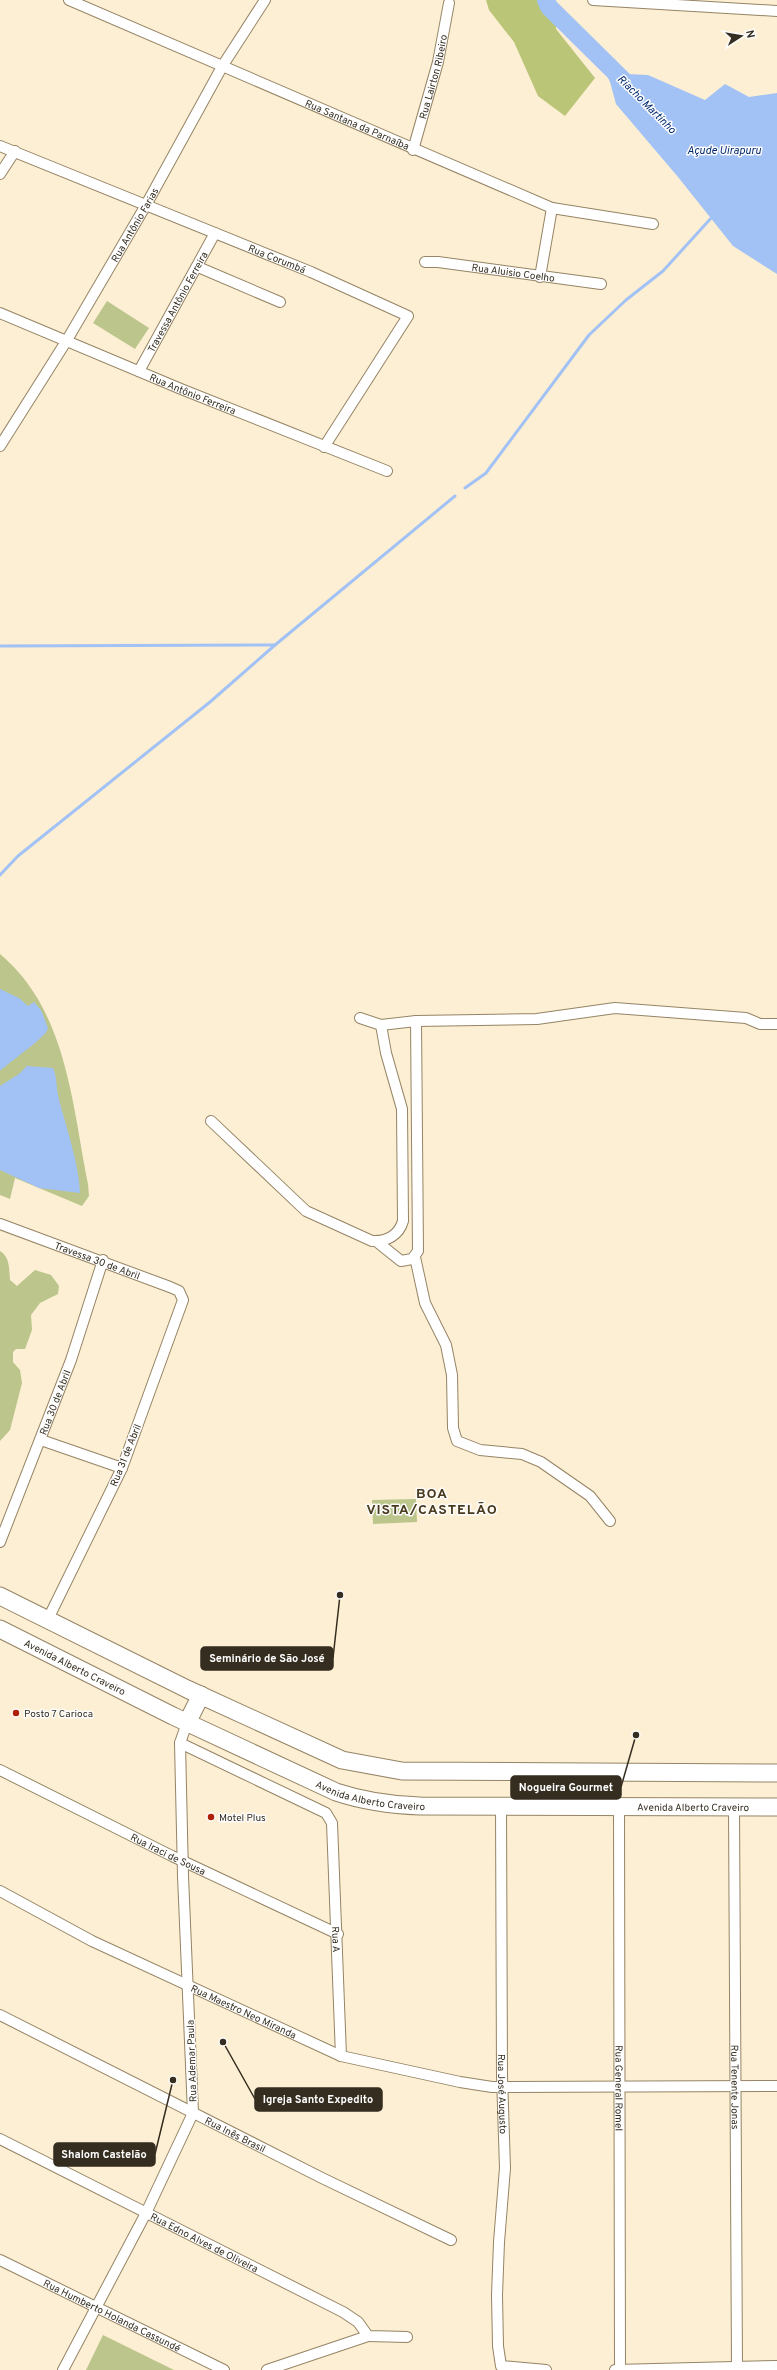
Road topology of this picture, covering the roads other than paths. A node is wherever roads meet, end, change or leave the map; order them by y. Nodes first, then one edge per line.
1 (69, 0) edge
2 (265, 0) edge
3 (593, 0) edge
4 (449, 2) dead end
5 (777, 11) edge
6 (223, 65) junction
7 (0, 146) edge
8 (413, 150) junction
9 (14, 151) junction
10 (0, 174) edge
11 (146, 205) junction
12 (552, 208) junction
13 (653, 224) dead end
14 (215, 233) junction
15 (425, 262) dead end
16 (198, 267) junction
17 (540, 277) junction
18 (601, 284) dead end
19 (280, 302) dead end
20 (0, 313) edge
21 (67, 340) junction
22 (139, 371) junction
23 (0, 446) edge
24 (324, 446) junction
25 (387, 472) dead end
26 (360, 1018) dead end
27 (416, 1022) junction
28 (777, 1024) edge
29 (381, 1025) junction
30 (211, 1121) dead end
31 (0, 1224) edge
32 (376, 1241) junction
33 (415, 1257) junction
34 (102, 1260) junction
35 (180, 1306) joint
36 (41, 1440) junction
37 (122, 1468) junction
38 (610, 1520) dead end
39 (0, 1542) edge
40 (0, 1596) edge
41 (48, 1619) junction
42 (1, 1632) edge
43 (201, 1695) junction
44 (187, 1723) junction
45 (180, 1743) junction
46 (0, 1770) edge
47 (777, 1773) edge
48 (501, 1806) junction
49 (619, 1806) junction
50 (734, 1806) junction
51 (777, 1807) edge
52 (182, 1862) junction
53 (0, 1891) edge
54 (338, 1934) junction
55 (188, 1986) junction
56 (0, 2015) edge
57 (341, 2056) junction
58 (735, 2086) junction
59 (777, 2086) edge
60 (502, 2087) junction
61 (618, 2087) junction
62 (193, 2113) junction
63 (0, 2139) edge
64 (146, 2213) junction
65 (451, 2240) dead end
66 (0, 2260) edge
67 (95, 2307) junction
68 (368, 2336) junction
69 (407, 2337) dead end
70 (777, 2366) edge
71 (737, 2367) junction
72 (643, 2369) edge
73 (63, 2370) edge
74 (224, 2370) edge
75 (267, 2370) edge
76 (546, 2370) edge
77 (617, 2370) edge

1 - 6 street, Rua Santana da Parnaíba
2 - 6 street, Rua Antônio Farias
3 - 5 street
4 - 8 street, Rua Lairton Ribeiro
6 - 8 street, Rua Santana da Parnaíba
6 - 11 street, Rua Antônio Farias
7 - 9 street, Rua Corumbá
8 - 12 street, Rua Santana da Parnaíba
9 - 10 street
9 - 11 street, Rua Corumbá
11 - 14 street, Rua Corumbá
11 - 21 street, Rua Antônio Farias
12 - 13 street, Rua Santana da Parnaíba
12 - 17 street
14 - 16 street, Travessa Antônio Ferreira
14 - 24 street, Rua Corumbá
15 - 17 street, Rua Aluisio Coelho
16 - 19 street
16 - 22 street, Travessa Antônio Ferreira
17 - 18 street, Rua Aluisio Coelho
20 - 21 street, Rua Antônio Ferreira
21 - 22 street, Rua Antônio Ferreira
21 - 23 street, Rua Antônio Farias
22 - 24 street, Rua Antônio Ferreira
24 - 25 street, Rua Antônio Ferreira
26 - 29 street
27 - 28 street
27 - 29 street
27 - 33 street
29 - 32 street
30 - 32 street
31 - 34 street, Travessa 30 de Abril
32 - 33 street
33 - 38 street
34 - 35 street, Travessa 30 de Abril
34 - 36 street, Rua 30 de Abril
35 - 37 street, Rua 31 de Abril
36 - 37 street
36 - 39 street, Rua 30 de Abril
37 - 41 street, Rua 31 de Abril
40 - 41 main road
41 - 43 main road
42 - 44 main road, Avenida Alberto Craveiro
43 - 44 main road
43 - 47 main road
44 - 45 street, Rua Ademar Paula
44 - 48 main road, Avenida Alberto Craveiro
45 - 52 street, Rua Ademar Paula
45 - 54 street, Rua A
46 - 52 street, Rua Iraci de Sousa
48 - 49 main road, Avenida Alberto Craveiro
48 - 60 street, Rua José Augusto
49 - 50 main road, Avenida Alberto Craveiro
49 - 61 street, Rua General Romel
50 - 51 main road, Avenida Alberto Craveiro
50 - 58 street, Rua Tenente Jonas
52 - 54 street, Rua Iraci de Sousa
52 - 55 street, Rua Ademar Paula
53 - 55 street, Rua Maestro Neo Miranda
54 - 57 street, Rua A
55 - 57 street, Rua Maestro Neo Miranda
55 - 62 street, Rua Ademar Paula
56 - 62 street, Rua Inês Brasil
57 - 60 street, Rua Maestro Neo Miranda
58 - 59 street, Rua Maestro Neo Miranda
58 - 61 street, Rua Maestro Neo Miranda
58 - 71 street, Rua Tenente Jonas
60 - 61 street, Rua Maestro Neo Miranda
60 - 76 street, Rua José Augusto
61 - 77 street, Rua General Romel
62 - 64 street, Rua Ademar Paula
62 - 65 street, Rua Inês Brasil
63 - 64 street, Rua Edno Alves de Oliveira
64 - 67 street, Rua Ademar Paula
64 - 68 street, Rua Edno Alves de Oliveira
66 - 67 street, Rua Humberto Holanda Cassundé
67 - 73 street, Rua Ademar Paula
67 - 74 street, Rua Humberto Holanda Cassundé
68 - 69 street
68 - 75 street
70 - 71 street
71 - 72 street
72 - 77 street

